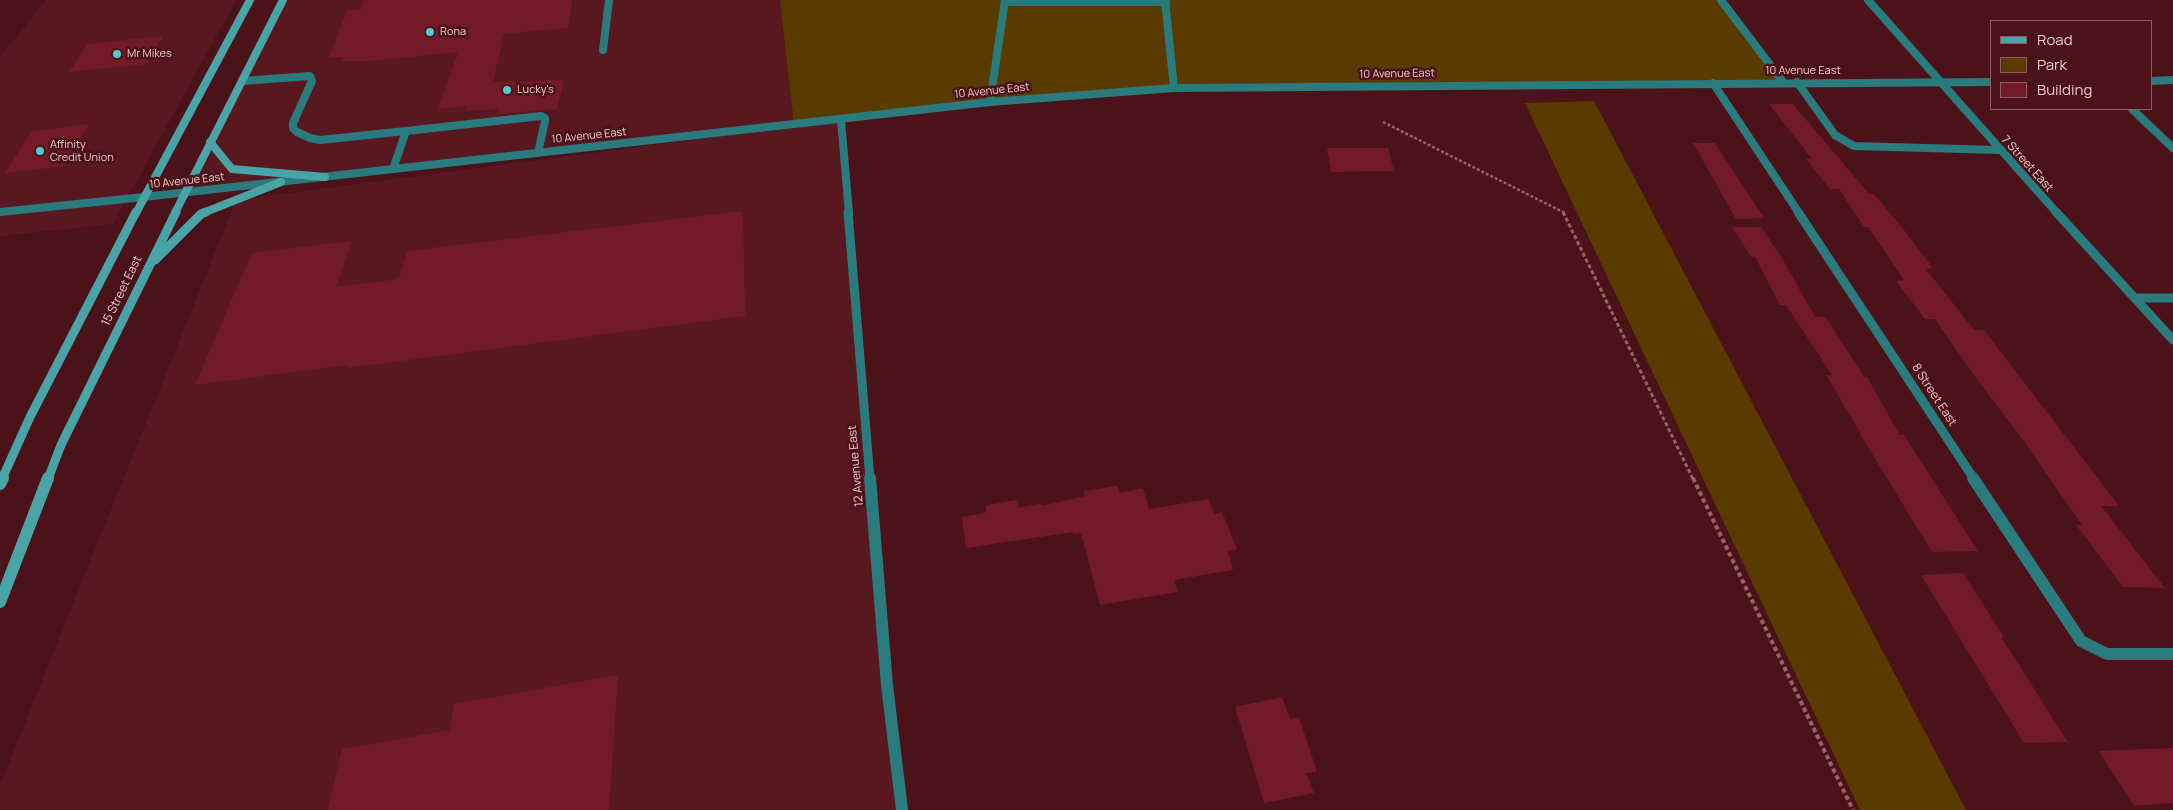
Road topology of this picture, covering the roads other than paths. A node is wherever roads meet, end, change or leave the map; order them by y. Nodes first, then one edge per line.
1 (250, 0) edge
2 (283, 0) edge
3 (609, 0) edge
4 (1721, 0) edge
5 (1868, 0) edge
6 (1005, 1) edge
7 (1166, 1) edge
8 (604, 50) dead end
9 (2173, 80) edge
10 (242, 81) junction
11 (2153, 81) edge
12 (1783, 82) junction
13 (1797, 82) junction
14 (1941, 82) junction
15 (1990, 82) edge
16 (1713, 83) junction
17 (1174, 88) junction
18 (990, 102) junction
19 (2133, 110) edge
20 (841, 120) junction
21 (406, 131) junction
22 (210, 142) junction
23 (2173, 148) edge
24 (1999, 150) junction
25 (538, 153) junction
26 (393, 169) junction
27 (325, 177) junction
28 (281, 182) junction
29 (186, 192) junction
30 (144, 197) junction
31 (0, 212) edge
32 (147, 268) junction
33 (2135, 298) junction
34 (2173, 298) edge
35 (2173, 340) edge
36 (0, 484) edge
37 (0, 602) edge
38 (2173, 654) edge
39 (902, 810) edge

1 - 30 main road, 15 Street East
2 - 10 main road, 15 Street East
3 - 8 street
4 - 12 street
5 - 14 street, 7 Street East
6 - 7 street
6 - 18 street
7 - 17 street
9 - 11 street
10 - 21 street
10 - 22 main road, 15 Street East
12 - 13 street, 10 Avenue East
12 - 16 street, 10 Avenue East
13 - 14 street, 10 Avenue East
13 - 24 street
14 - 15 street, 10 Avenue East
14 - 24 street, 7 Street East
16 - 17 street, 10 Avenue East
16 - 38 street, 8 Street East
17 - 18 street, 10 Avenue East
18 - 20 street, 10 Avenue East
19 - 23 street
20 - 25 street, 10 Avenue East
20 - 39 street, 12 Avenue East
21 - 25 street
21 - 26 street
22 - 27 main road
22 - 29 main road, 15 Street East
24 - 33 street, 7 Street East
25 - 26 street, 10 Avenue East
26 - 27 street, 10 Avenue East
27 - 28 street, 10 Avenue East
28 - 29 street, 10 Avenue East
28 - 32 main road
29 - 30 street, 10 Avenue East
29 - 32 main road, 15 Street East
30 - 31 street, 10 Avenue East
30 - 36 main road, 15 Street East
32 - 37 main road, 15 Street East
33 - 34 street
33 - 35 street, 7 Street East

